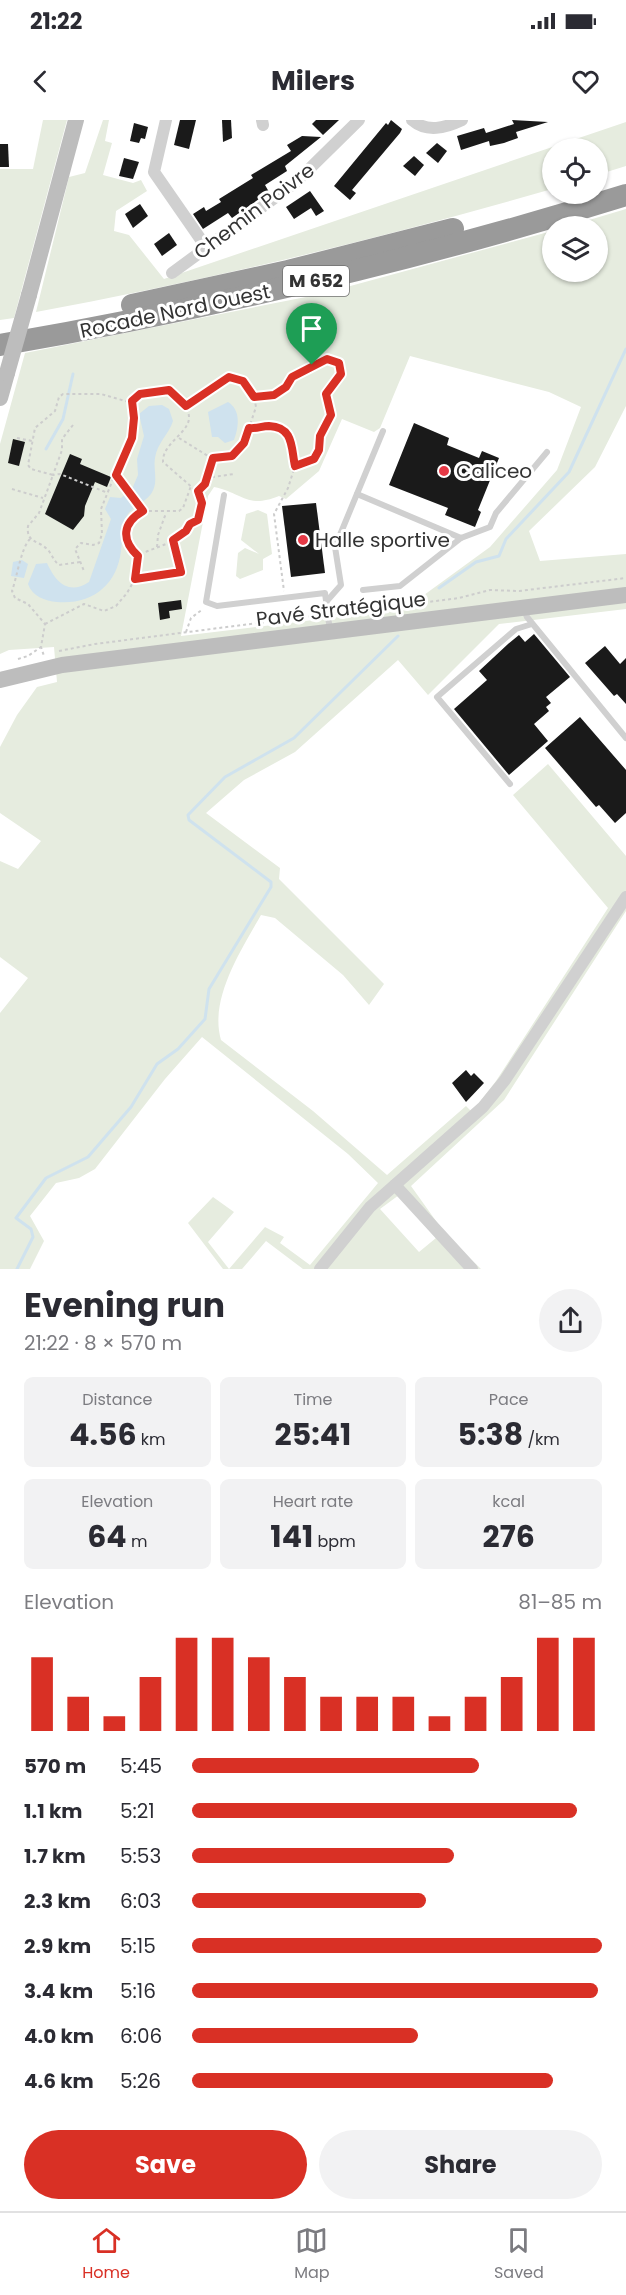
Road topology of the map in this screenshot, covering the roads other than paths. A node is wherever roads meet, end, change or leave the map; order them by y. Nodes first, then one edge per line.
1 (76, 120) edge
2 (166, 120) edge
3 (359, 120) edge
4 (412, 120) edge
5 (462, 120) edge
6 (626, 178) edge
7 (608, 184) edge
8 (626, 195) edge
9 (542, 204) edge
10 (206, 248) junction
11 (172, 273) dead end
12 (0, 329) edge
13 (0, 345) edge
14 (0, 398) edge
15 (383, 431) dead end
16 (547, 452) dead end
17 (357, 494) junction
18 (225, 495) dead end
19 (461, 538) junction
20 (363, 590) dead end
21 (626, 595) edge
22 (326, 602) junction
23 (524, 608) junction
24 (532, 624) junction
25 (330, 632) junction
26 (62, 657) junction
27 (0, 668) edge
28 (0, 680) edge
29 (626, 738) edge
30 (510, 784) dead end
31 (626, 897) edge
32 (395, 1185) junction
33 (320, 1269) edge
34 (472, 1269) edge

1 - 14 main road, bridge
2 - 10 street
3 - 10 street, Chemin Poivre
4 - 5 street
6 - 7 highway
8 - 13 highway, Rocade Nord Ouest / M 652
9 - 12 highway, Rocade Nord Ouest / M 652
10 - 11 street, Chemin Poivre
15 - 17 lane
16 - 19 lane
17 - 19 lane
17 - 22 lane
18 - 22 lane
19 - 20 lane
21 - 23 main road, Pavé Stratégique
22 - 25 lane
23 - 24 lane
23 - 25 main road, Pavé Stratégique
24 - 29 lane
24 - 30 lane
25 - 26 main road, Pavé Stratégique
26 - 27 main road, Pavé Stratégique
26 - 28 main road, Pavé Stratégique
31 - 32 street
32 - 33 street
32 - 34 street

